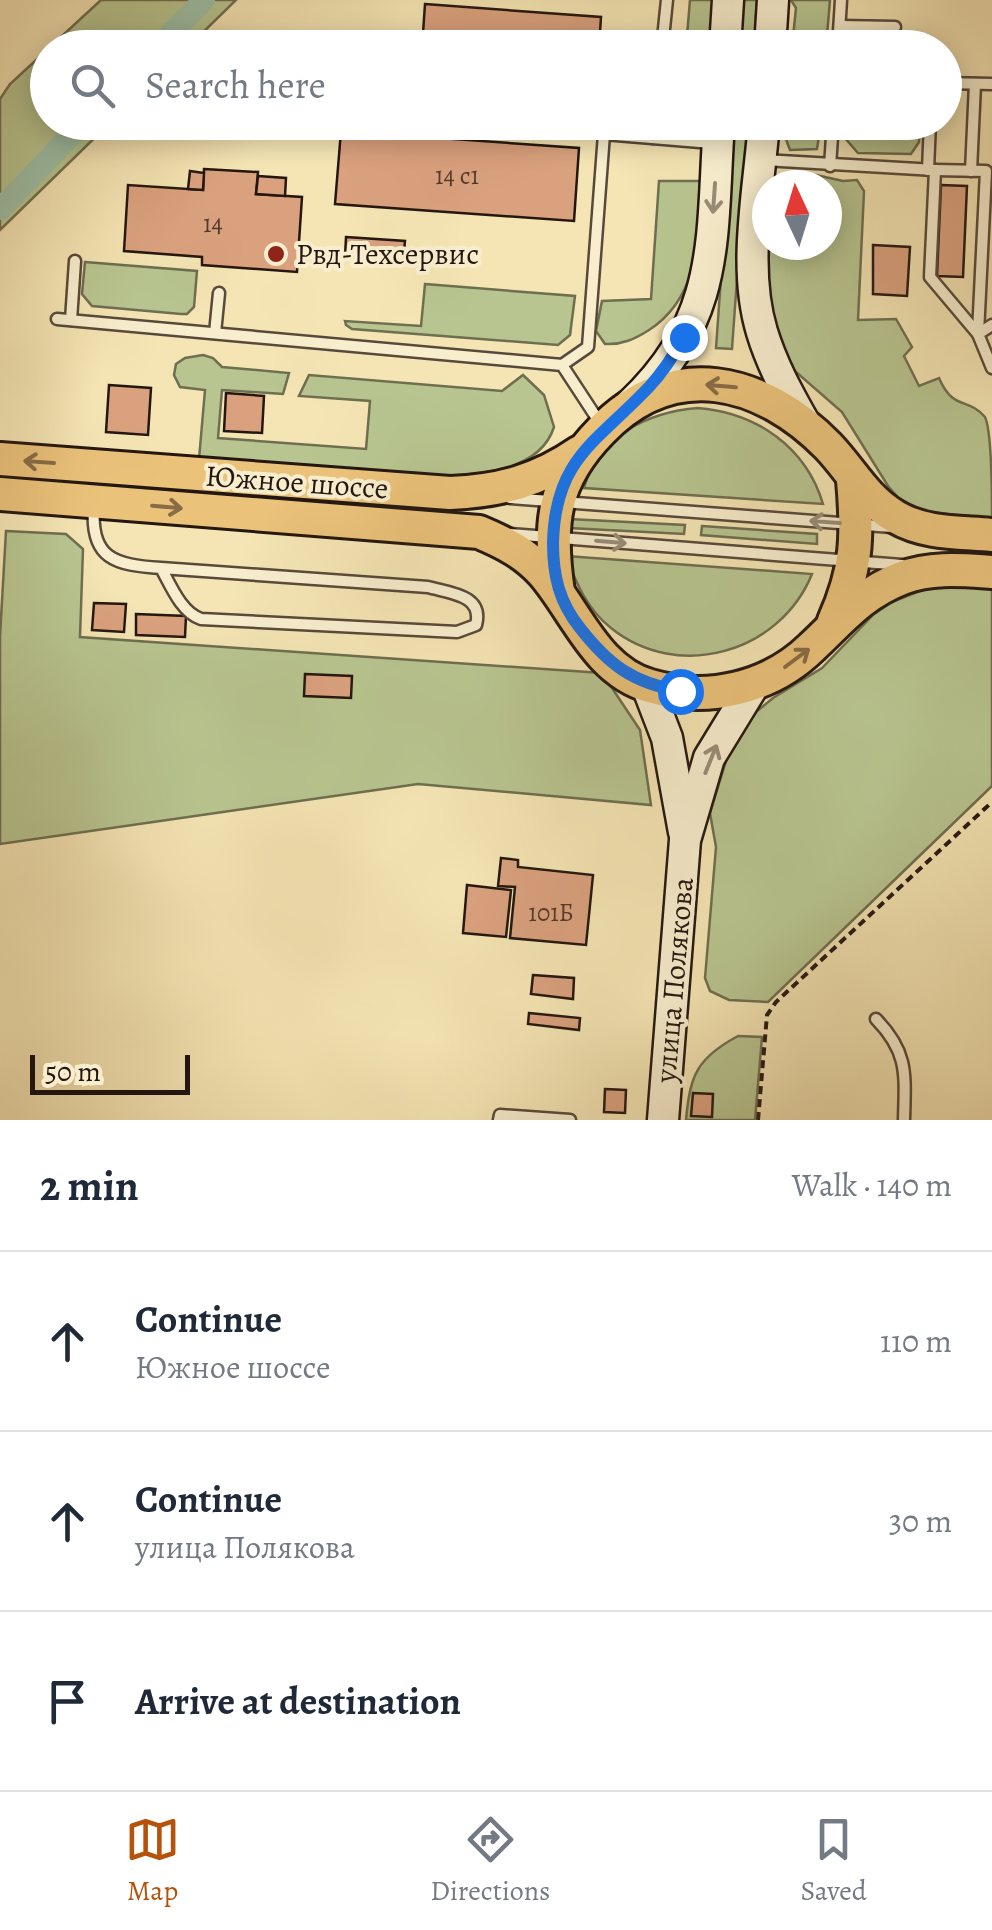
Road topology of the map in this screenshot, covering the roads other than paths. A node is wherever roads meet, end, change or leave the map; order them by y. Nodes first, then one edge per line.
1 (666, 0) edge
2 (728, 0) edge
3 (773, 0) edge
4 (841, 0) edge
5 (840, 26) junction
6 (895, 27) dead end
7 (664, 30) edge
8 (726, 30) edge
9 (771, 30) edge
10 (840, 30) edge
11 (962, 84) edge
12 (976, 84) junction
13 (992, 84) edge
14 (604, 140) edge
15 (718, 140) edge
16 (763, 140) edge
17 (832, 140) edge
18 (930, 140) edge
19 (761, 160) junction
20 (830, 166) junction
21 (931, 170) junction
22 (971, 171) junction
23 (990, 172) edge
24 (76, 261) dead end
25 (219, 293) dead end
26 (57, 319) dead end
27 (72, 320) junction
28 (992, 325) edge
29 (214, 333) junction
30 (978, 334) junction
31 (992, 335) edge
32 (562, 365) junction
33 (992, 368) edge
34 (805, 424) junction
35 (602, 431) junction
36 (0, 459) edge
37 (853, 480) junction
38 (450, 493) junction
39 (0, 494) edge
40 (95, 501) junction
41 (557, 502) junction
42 (857, 524) junction
43 (922, 530) junction
44 (479, 532) junction
45 (992, 535) edge
46 (554, 538) junction
47 (855, 561) junction
48 (161, 568) junction
49 (956, 569) junction
50 (992, 572) edge
51 (558, 592) junction
52 (834, 622) junction
53 (647, 686) junction
54 (753, 686) junction
55 (685, 840) junction
56 (876, 1019) dead end
57 (500, 1120) edge
58 (570, 1120) edge
59 (663, 1120) edge
60 (904, 1120) edge

1 - 7 lane
2 - 8 main road
3 - 9 main road
4 - 5 lane
5 - 6 lane
5 - 10 lane
11 - 12 lane
12 - 13 lane
12 - 22 lane
14 - 32 lane
15 -> 35 main road
16 - 19 main road
17 - 20 lane
18 - 21 lane
19 - 20 lane
19 - 34 main road
20 - 21 lane
21 - 22 lane
21 - 30 lane
22 - 23 lane
23 - 30 lane
24 - 27 lane
25 - 29 lane
26 - 27 lane
27 - 29 lane
28 - 30 lane
29 - 32 lane
30 - 31 lane
30 - 33 lane
32 - 35 lane
34 -> 35 main road, Южное шоссе
34 - 37 main road, Южное шоссе
35 - 38 main road, Южное шоссе
35 - 41 main road, Южное шоссе
38 -> 36 main road, Южное шоссе
37 - 42 main road, Южное шоссе
37 - 43 main road, Южное шоссе
38 - 41 lane
39 - 40 main road, Южное шоссе
40 -> 44 main road, Южное шоссе
40 - 48 lane
42 -> 41 lane
41 - 46 main road, Южное шоссе
42 - 43 lane
42 - 47 main road, Южное шоссе
43 - 45 main road, Южное шоссе
44 - 46 lane
44 - 51 main road, Южное шоссе
46 -> 47 lane
46 - 51 main road, Южное шоссе
47 - 49 lane
47 - 52 main road, Южное шоссе
48 - 48 lane
49 - 50 main road, Южное шоссе
49 - 52 main road, Южное шоссе
51 - 53 main road, Южное шоссе
54 -> 52 main road, Южное шоссе
53 - 54 main road, Южное шоссе
53 - 55 main road, улица Полякова
55 -> 54 main road, улица Полякова
55 - 59 main road, улица Полякова
56 - 60 lane
57 - 58 lane

